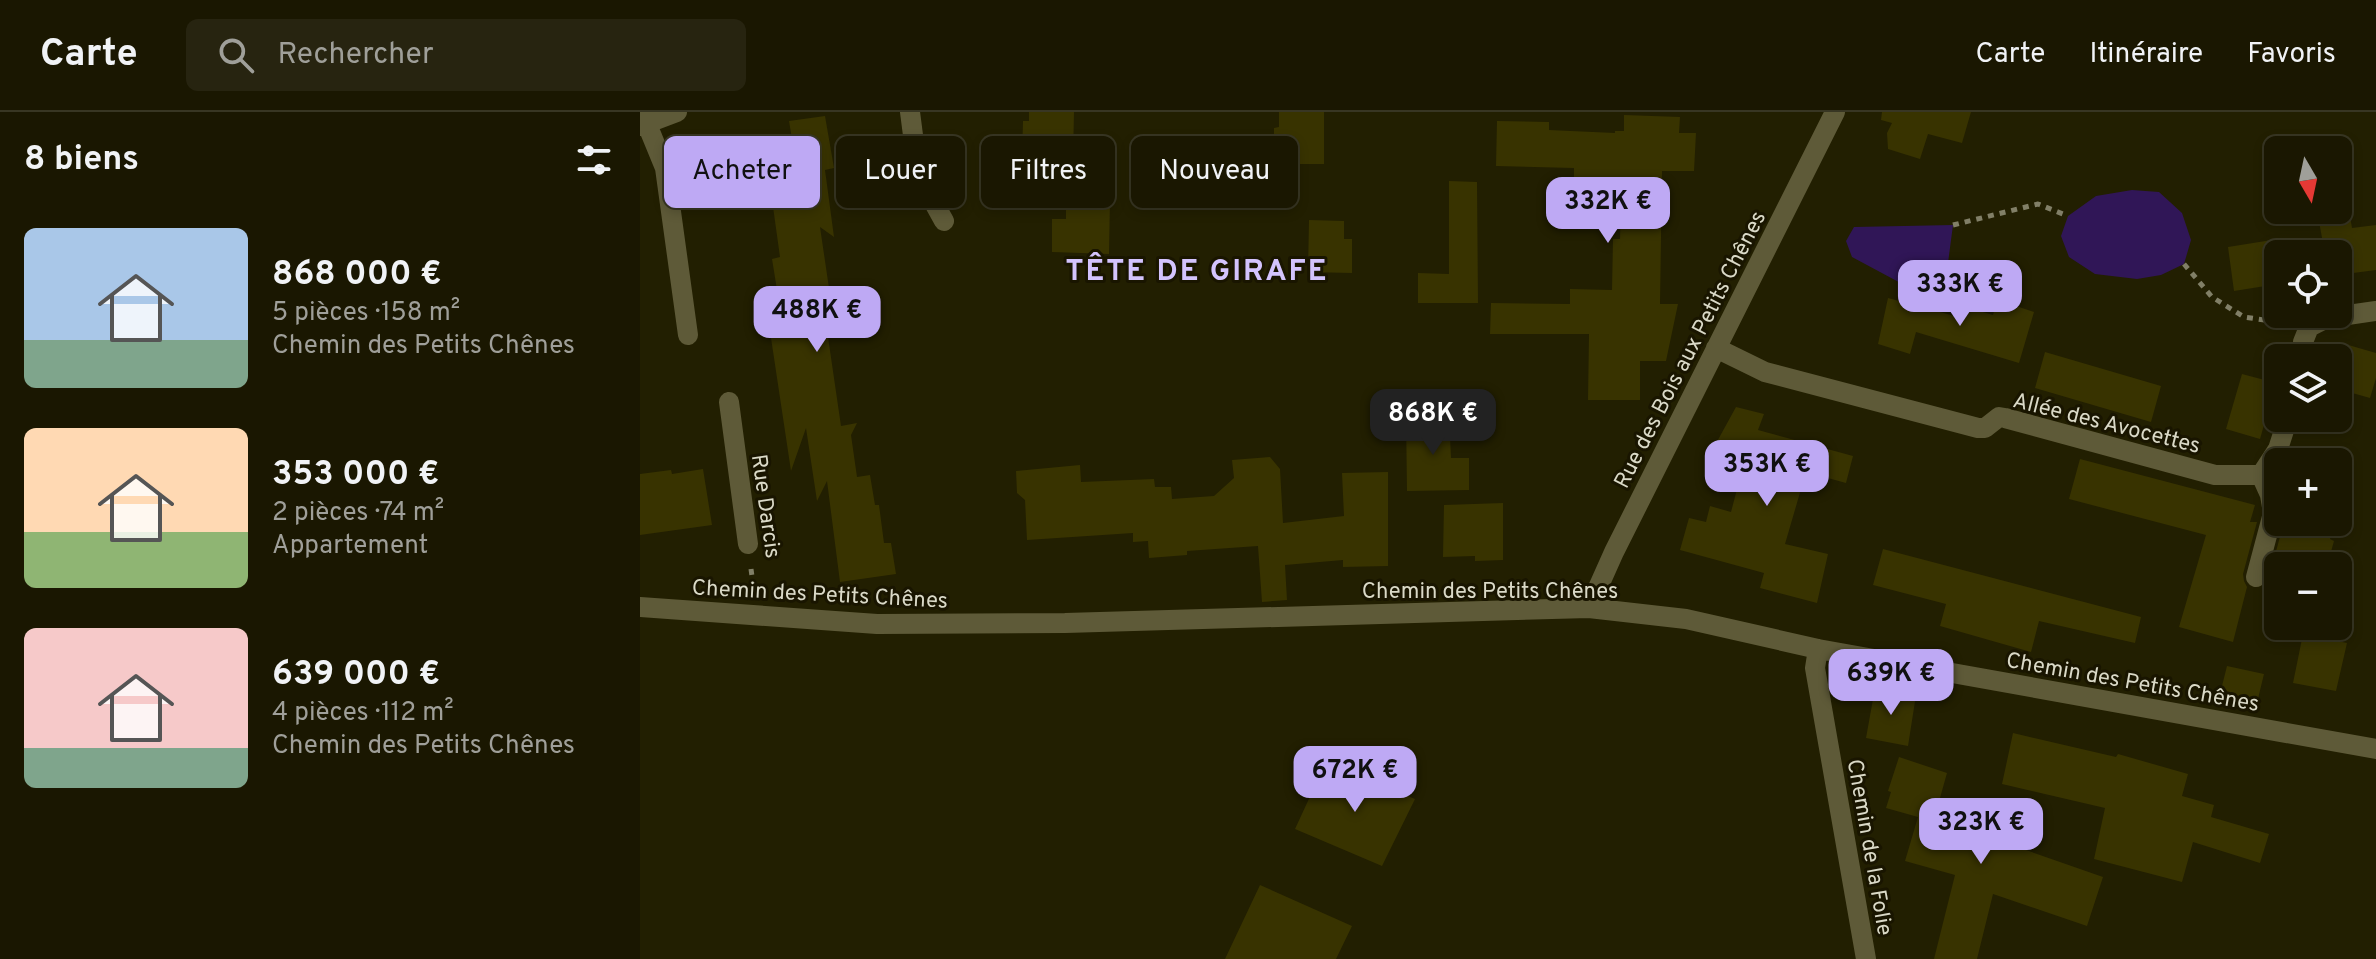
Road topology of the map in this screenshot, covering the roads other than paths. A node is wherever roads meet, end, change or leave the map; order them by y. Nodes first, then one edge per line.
1 (677, 112) edge
2 (910, 112) edge
3 (1835, 112) edge
4 (642, 121) edge
5 (944, 221) dead end
6 (2376, 311) edge
7 (688, 335) dead end
8 (2303, 344) edge
9 (1716, 348) junction
10 (729, 402) dead end
11 (2283, 432) edge
12 (2261, 475) junction
13 (748, 544) road end
14 (2256, 577) dead end
15 (640, 607) edge
16 (1589, 608) junction
17 (1818, 649) junction
18 (2376, 749) edge
19 (1866, 959) edge

1 - 4 street
2 - 5 street
3 - 9 street, Rue des Bois aux Petits Chênes
4 - 7 street
6 - 8 street
9 - 12 street, Allée des Avocettes
9 - 16 street, Rue des Bois aux Petits Chênes
10 - 13 street, Rue Darcis
11 - 12 street
12 - 14 street
15 - 16 street, Chemin des Petits Chênes
16 - 17 street, Chemin des Petits Chênes
17 - 18 street, Chemin des Petits Chênes
17 - 19 street, Chemin de la Folie

